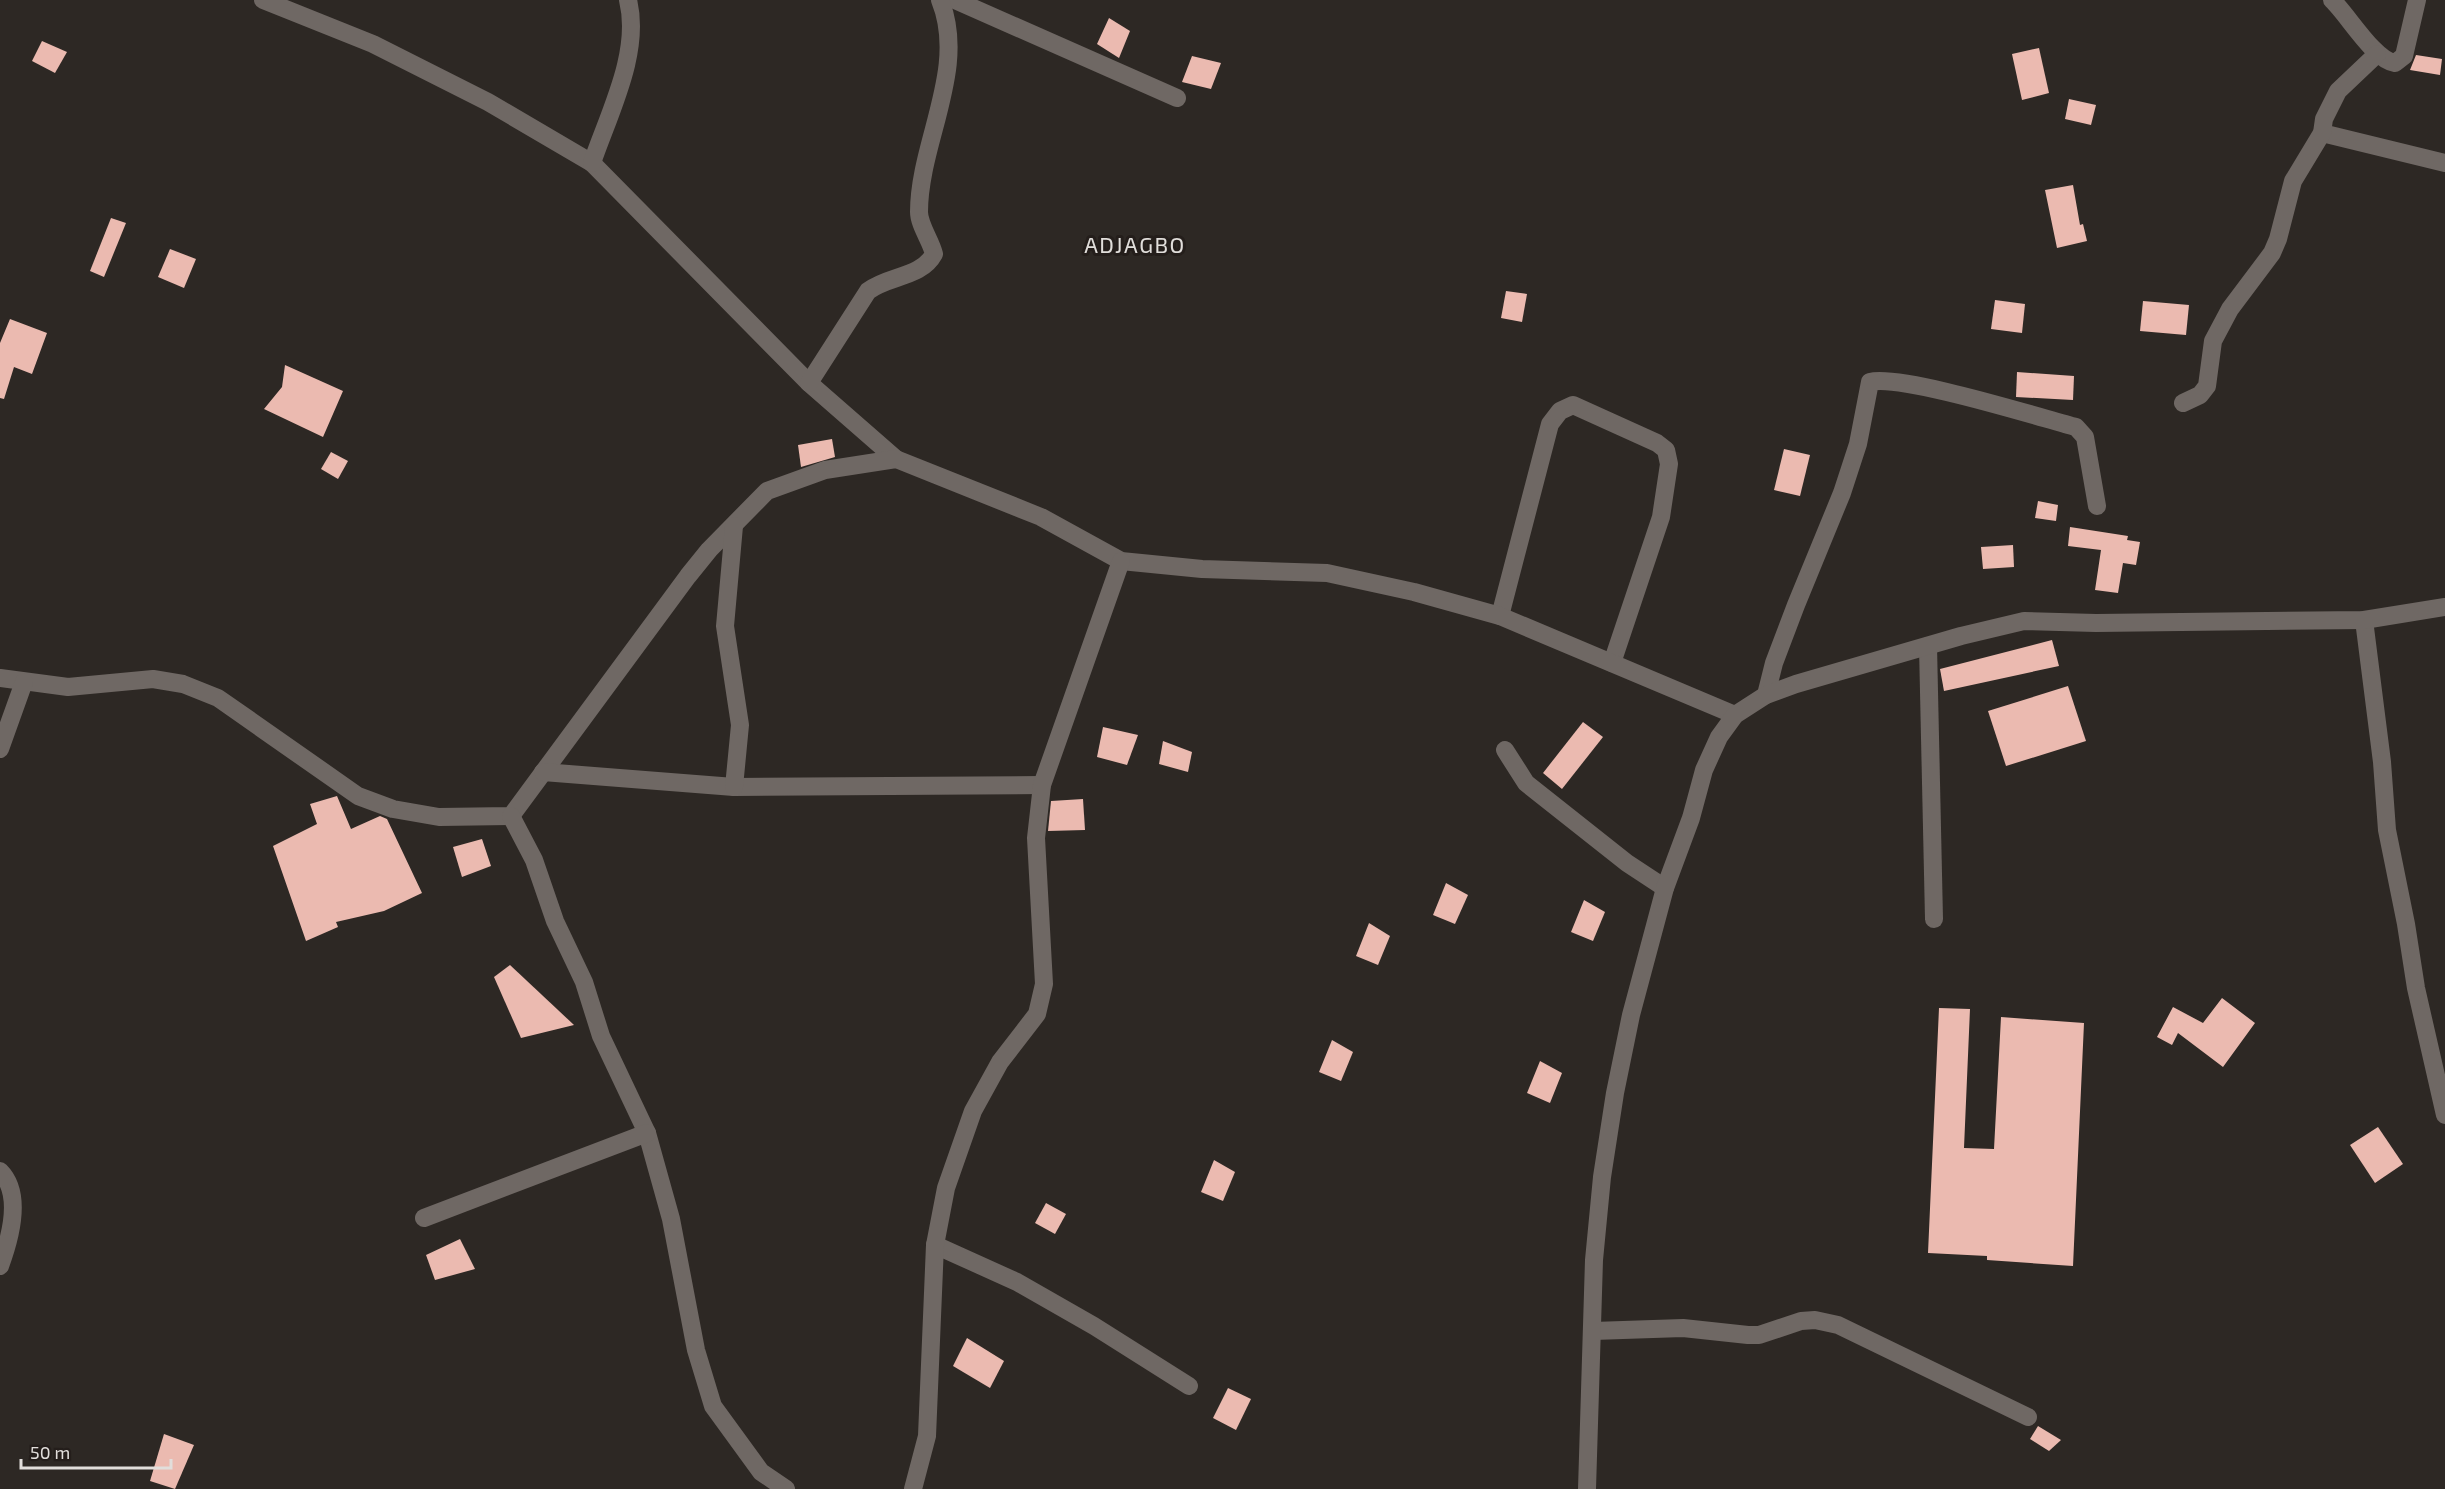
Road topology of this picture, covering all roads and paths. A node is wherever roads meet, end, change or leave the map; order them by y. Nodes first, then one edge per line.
1 (263, 0) edge
2 (628, 0) edge
3 (940, 0) edge
4 (955, 0) edge
5 (2332, 0) edge
6 (2417, 0) edge
7 (2377, 54) junction
8 (1177, 98) dead end
9 (2322, 133) junction
10 (592, 163) junction
11 (2445, 163) edge
12 (809, 383) junction
13 (2183, 404) dead end
14 (896, 459) junction
15 (2097, 506) dead end
16 (734, 526) junction
17 (1121, 561) junction
18 (2445, 607) edge
19 (1500, 616) junction
20 (2364, 620) junction
21 (1928, 646) junction
22 (1612, 663) junction
23 (0, 678) edge
24 (24, 682) junction
25 (1766, 695) junction
26 (1736, 715) junction
27 (0, 748) edge
28 (1505, 750) dead end
29 (543, 772) junction
30 (1042, 785) junction
31 (734, 787) junction
32 (511, 816) junction
33 (1665, 888) junction
34 (1934, 919) dead end
35 (2445, 1115) edge
36 (647, 1133) junction
37 (0, 1171) edge
38 (424, 1218) dead end
39 (935, 1245) junction
40 (0, 1266) edge
41 (1593, 1331) junction
42 (1190, 1386) dead end
43 (2028, 1417) dead end
44 (786, 1489) edge
45 (913, 1489) edge
46 (1587, 1489) edge

1 - 10 street
2 - 10 street
3 - 12 street
4 - 8 street
5 - 7 street
6 - 7 street
7 - 9 street
9 - 11 street
9 - 13 street
10 - 12 street
12 - 14 street
14 - 16 street
14 - 17 street
15 - 25 street
16 - 29 street
16 - 31 street
17 - 19 street
17 - 30 street
18 - 20 street
19 - 22 street
19 - 22 street
20 - 21 street
20 - 35 street
21 - 25 street
21 - 34 street
22 - 26 street
23 - 24 street
24 - 27 street
24 - 32 street
25 - 26 street
26 - 33 street
28 - 33 street
29 - 31 street
29 - 32 street
30 - 31 street
30 - 39 street
32 - 36 street
33 - 41 street
36 - 38 street
36 - 44 street
37 - 40 street
39 - 42 street
39 - 45 street
41 - 43 street
41 - 46 street

